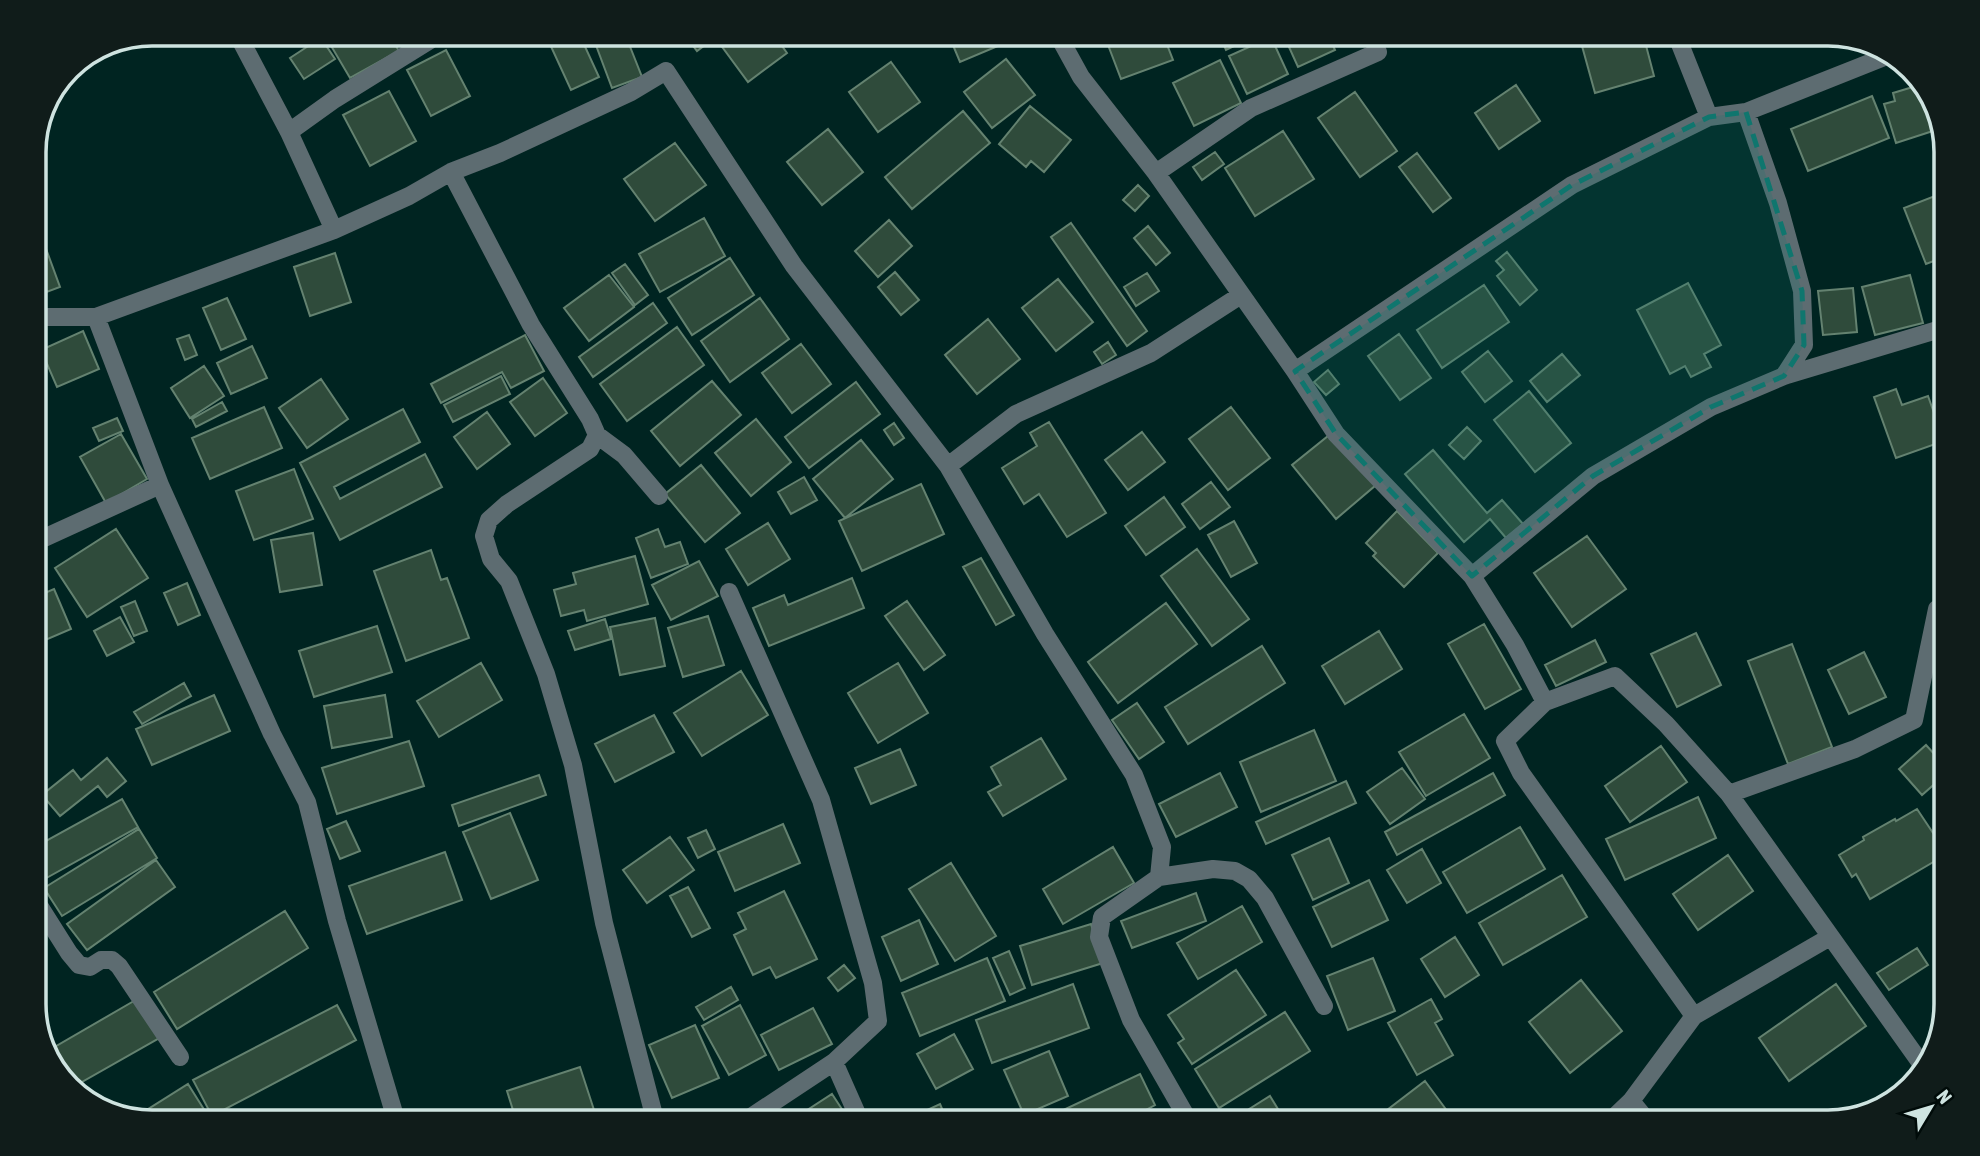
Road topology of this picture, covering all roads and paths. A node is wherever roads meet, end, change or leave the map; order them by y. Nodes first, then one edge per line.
1 (244, 46) edge
2 (420, 46) edge
3 (1064, 46) edge
4 (1375, 46) edge
5 (1681, 46) edge
6 (1879, 59) edge
7 (1746, 112) junction
8 (1709, 117) junction
9 (289, 132) junction
10 (451, 172) junction
11 (1156, 173) junction
12 (334, 230) junction
13 (1241, 295) junction
14 (46, 317) edge
15 (96, 317) junction
16 (1934, 331) edge
17 (1295, 371) junction
18 (1784, 376) junction
19 (597, 435) junction
20 (948, 466) junction
21 (160, 485) junction
22 (659, 496) dead end
23 (46, 537) edge
24 (1472, 576) junction
25 (729, 592) dead end
26 (1934, 623) edge
27 (1545, 702) junction
28 (1729, 794) junction
29 (1159, 877) junction
30 (46, 917) edge
31 (1830, 937) junction
32 (1324, 1006) dead end
33 (1694, 1016) junction
34 (180, 1057) dead end
35 (1919, 1059) edge
36 (834, 1062) junction
37 (1631, 1101) junction
38 (393, 1110) edge
39 (653, 1110) edge
40 (762, 1110) edge
41 (855, 1110) edge
42 (1183, 1110) edge
43 (1622, 1110) edge
44 (1638, 1110) edge

1 - 9 street
2 - 9 street
3 - 11 street
4 - 11 street
5 - 8 street
6 - 7 street
7 - 8 street
7 - 18 street
8 - 17 street
9 - 12 street
10 - 12 street
10 - 19 street
10 - 20 street
11 - 13 street
12 - 15 street
13 - 17 street
13 - 20 street
14 - 15 street
15 - 21 street
16 - 18 street
17 - 24 street
18 - 24 street
19 - 22 street
19 - 39 street
20 - 29 street
21 - 23 street
21 - 38 street
24 - 27 street
25 - 36 street
26 - 28 street
27 - 28 street
27 - 33 street
28 - 31 street
29 - 32 street
29 - 42 street
30 - 34 street
31 - 33 street
31 - 35 street
33 - 37 street
36 - 40 street
36 - 41 street
37 - 43 street
37 - 44 street

